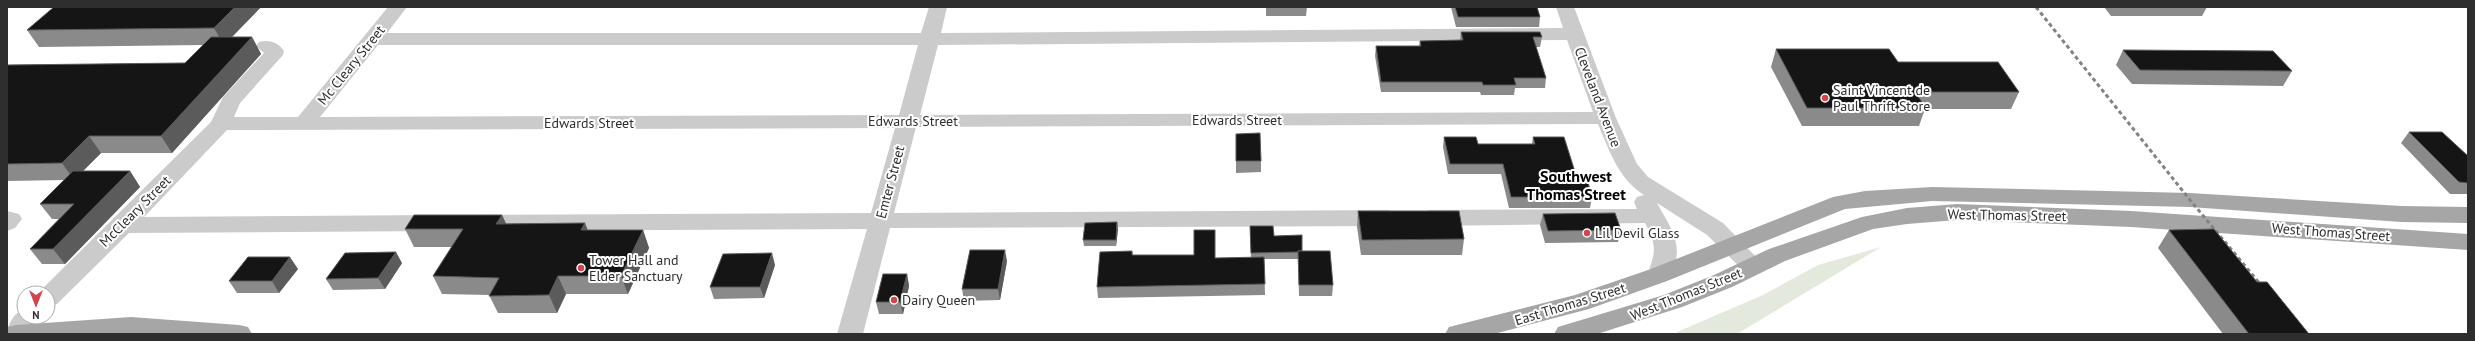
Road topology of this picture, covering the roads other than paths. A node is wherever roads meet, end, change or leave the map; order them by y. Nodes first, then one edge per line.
1 (398, 7) edge
2 (938, 7) edge
3 (1565, 7) edge
4 (1574, 34) junction
5 (373, 39) junction
6 (929, 39) junction
7 (266, 46) dead end
8 (1606, 118) junction
9 (906, 121) junction
10 (304, 123) junction
11 (221, 124) junction
12 (1640, 182) junction
13 (1650, 215) junction
14 (2468, 215) edge
15 (7, 219) edge
16 (880, 222) junction
17 (7, 223) edge
18 (123, 225) junction
19 (2466, 239) edge
20 (1732, 245) junction
21 (1753, 266) junction
22 (1659, 275) junction
23 (56, 290) edge
24 (18, 326) edge
25 (239, 334) edge
26 (850, 334) edge
27 (1458, 334) edge
28 (1567, 334) edge

1 - 5 street, Mc Cleary Street
2 - 6 street, Emter Street
3 - 4 street, Cleveland Avenue
4 - 6 street
4 - 8 street, Cleveland Avenue
5 - 6 street
5 - 10 street, Mc Cleary Street
6 - 9 street, Emter Street
7 - 11 street
8 - 9 street, Edwards Street
8 - 12 street, Cleveland Avenue
9 - 10 street, Edwards Street
9 - 16 street, Emter Street
10 - 11 street, Edwards Street
11 - 18 street, McCleary Street
12 - 13 street, Cleveland Avenue
12 - 20 street, Cleveland Avenue
13 - 16 street
13 - 22 street, Cleveland Avenue
14 - 20 main road, West Thomas Street
15 - 17 street
16 - 18 street
16 - 26 street, Emter Street
18 - 23 street, McCleary Street
19 - 21 main road, West Thomas Street
20 - 21 street, Cleveland Avenue
20 - 22 main road, West Thomas Street
21 - 28 main road, West Thomas Street
22 - 27 main road, East Thomas Street
24 - 25 main road

